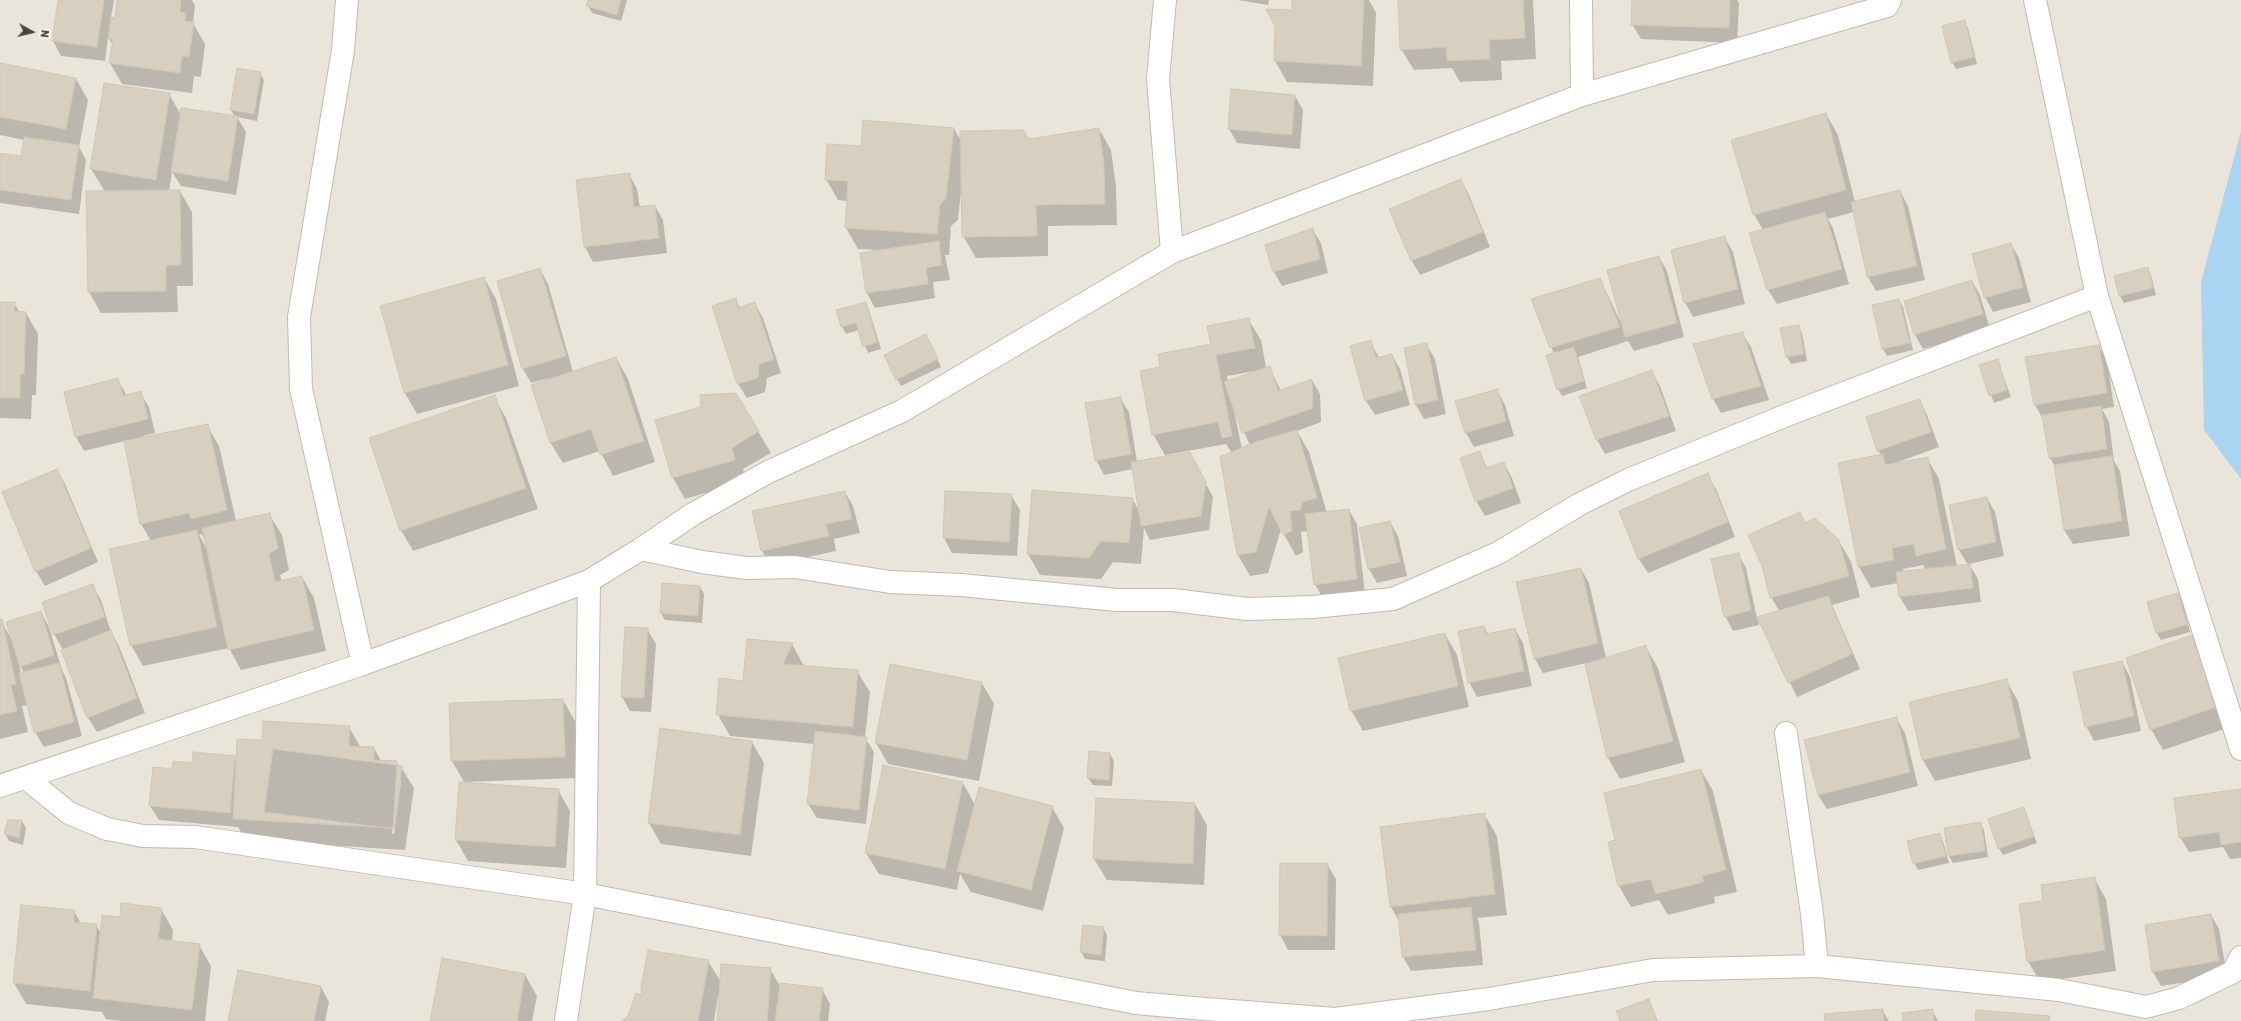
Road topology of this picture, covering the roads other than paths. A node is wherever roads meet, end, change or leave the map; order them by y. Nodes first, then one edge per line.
1 (347, 0) edge
2 (1166, 0) edge
3 (1581, 0) edge
4 (2035, 0) edge
5 (1888, 2) edge
6 (1582, 95) junction
7 (1172, 252) junction
8 (2096, 296) junction
9 (641, 549) junction
10 (589, 580) junction
11 (363, 664) junction
12 (1786, 733) dead end
13 (2241, 749) edge
14 (26, 778) junction
15 (0, 786) edge
16 (585, 894) junction
17 (2241, 957) edge
18 (1817, 966) junction
19 (566, 1021) edge

1 - 11 street
2 - 7 street
3 - 6 street
4 - 8 street
5 - 6 street
6 - 7 street
7 - 9 street
8 - 9 street
8 - 13 street
9 - 10 street
10 - 11 street
10 - 16 street
11 - 14 street
12 - 18 street
14 - 15 street
14 - 16 street
16 - 18 street
16 - 19 street
17 - 18 street

